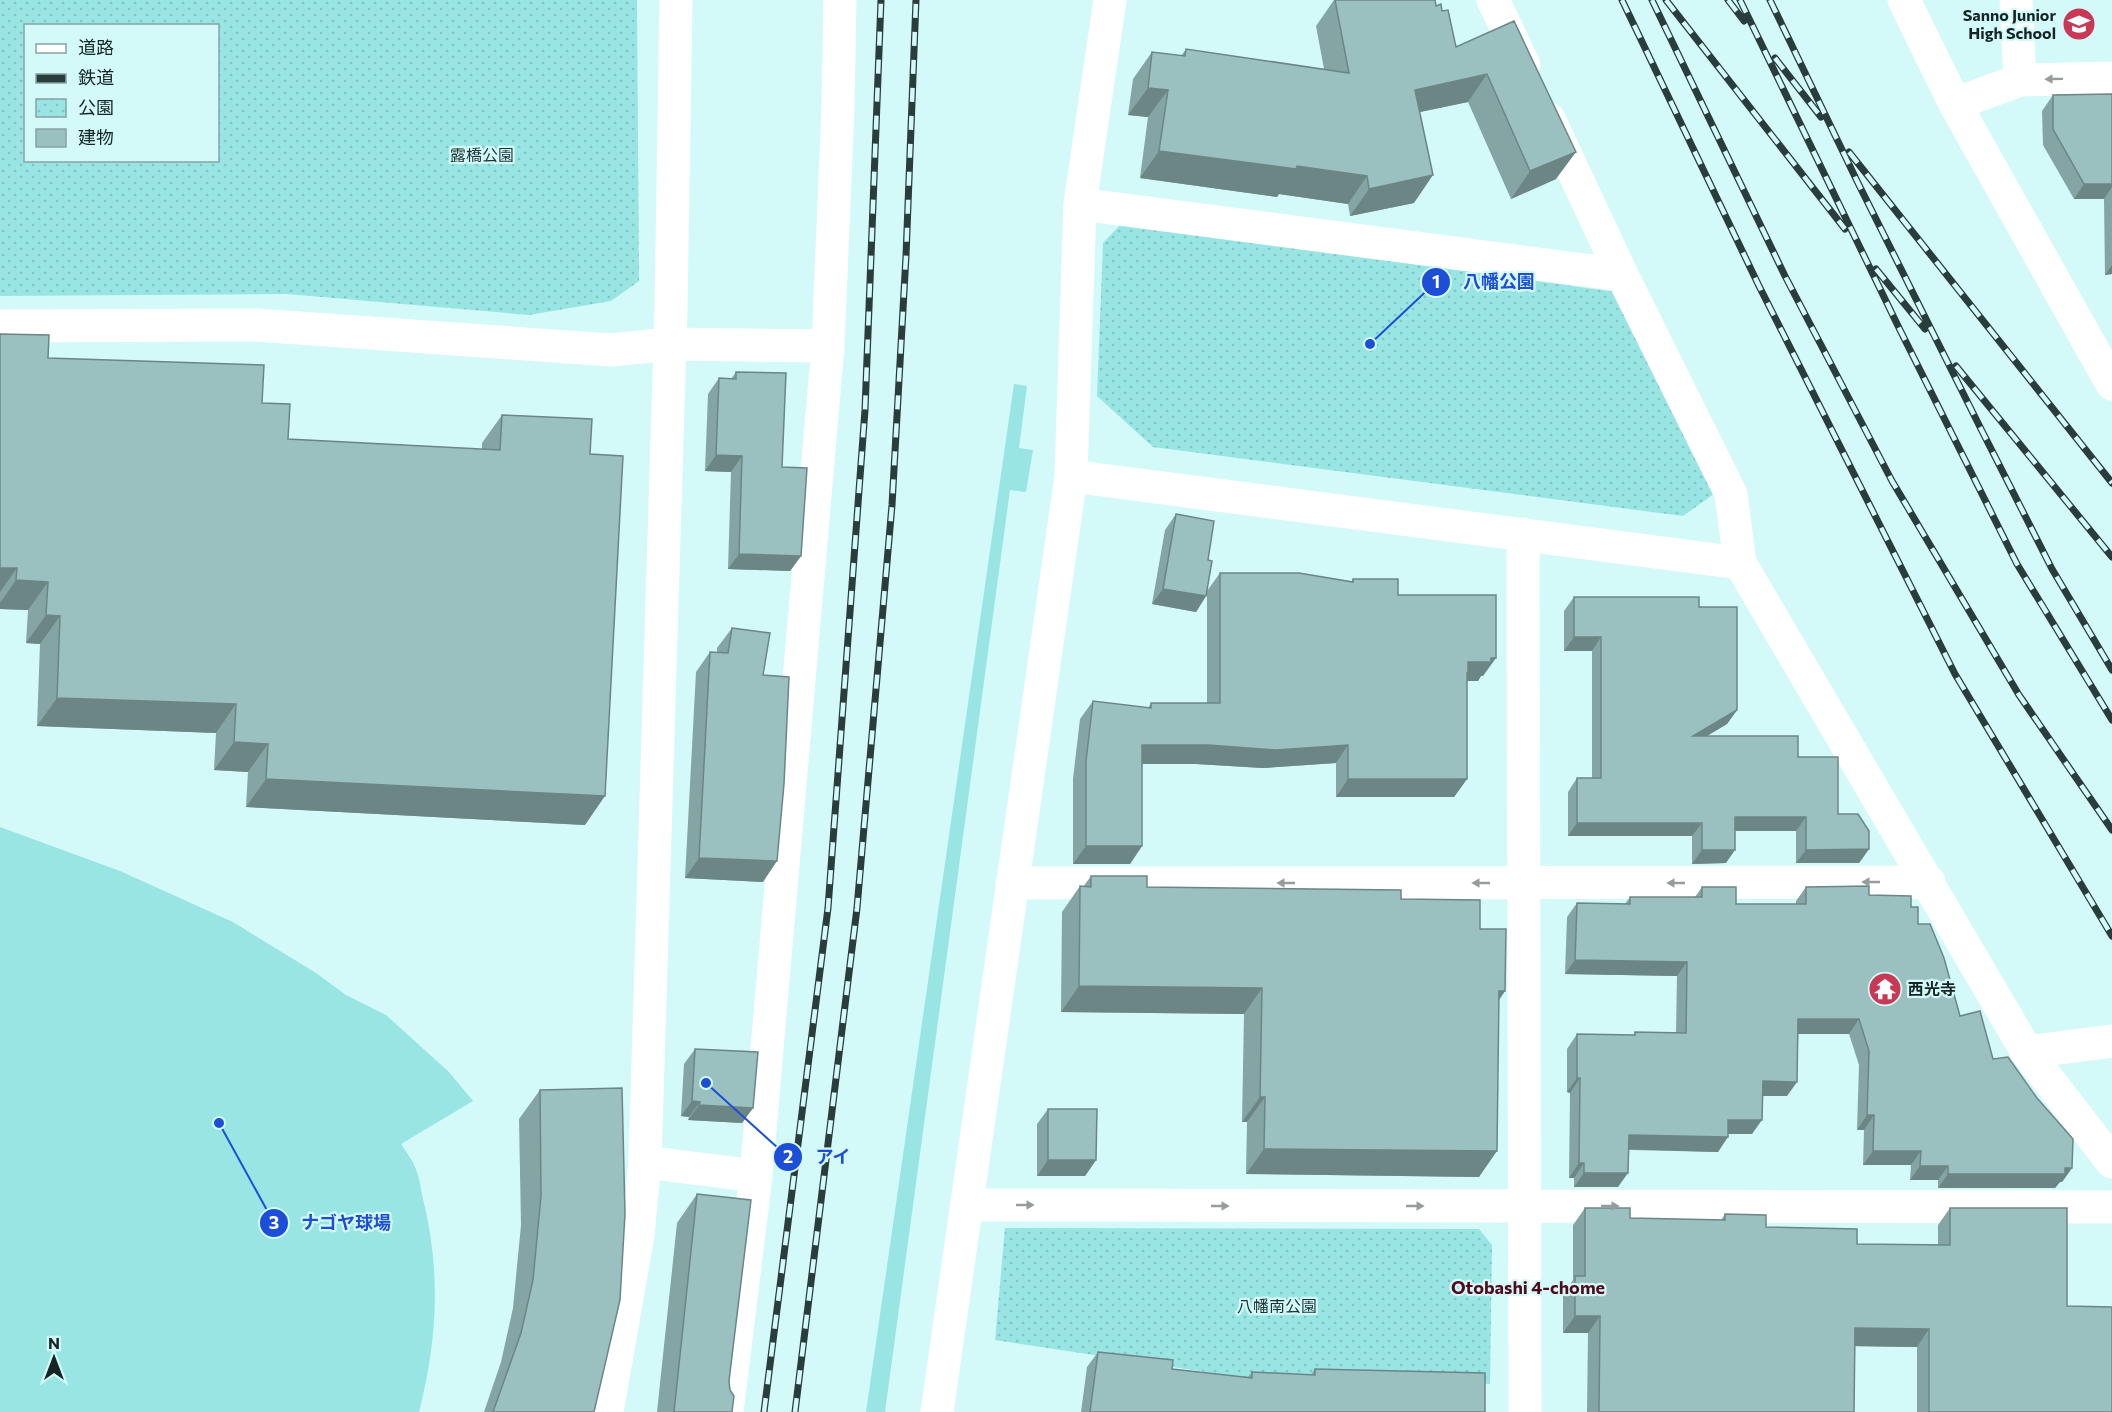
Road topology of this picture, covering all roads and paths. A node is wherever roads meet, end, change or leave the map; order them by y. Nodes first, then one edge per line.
1 (676, 0) edge
2 (840, 0) edge
3 (1110, 0) edge
4 (1493, 0) edge
5 (1904, 0) edge
6 (2016, 0) edge
7 (2112, 78) edge
8 (2020, 80) junction
9 (1955, 104) junction
10 (1080, 204) junction
11 (1622, 275) junction
12 (0, 326) edge
13 (669, 344) junction
14 (828, 346) junction
15 (2107, 367) edge
16 (1071, 476) junction
17 (1523, 534) junction
18 (1740, 563) junction
19 (1929, 882) junction
20 (1012, 883) junction
21 (1524, 883) junction
22 (2112, 1041) edge
23 (2027, 1052) junction
24 (645, 1162) junction
25 (2112, 1162) edge
26 (756, 1176) junction
27 (967, 1205) junction
28 (1524, 1206) junction
29 (2112, 1208) edge
30 (607, 1412) edge
31 (727, 1412) edge
32 (937, 1412) edge
33 (1525, 1412) edge

1 - 13 street
2 - 14 street
3 - 10 street
4 - 11 street
5 - 9 street
6 - 8 street
7 -> 8 street
8 - 9 street
9 - 15 street
10 - 11 street
10 - 16 street
11 - 18 street
12 - 13 street
13 - 14 street
13 - 24 street
14 - 26 street
16 - 17 street
16 - 20 street
17 - 18 street
17 - 21 street
18 - 19 street
19 -> 21 street
19 - 23 street
21 -> 20 street
20 - 27 street
21 - 28 street
22 - 23 street
23 - 25 street
24 - 26 street
24 - 30 street
26 - 31 street
27 -> 28 street
27 - 32 street
28 -> 29 street
28 - 33 street

